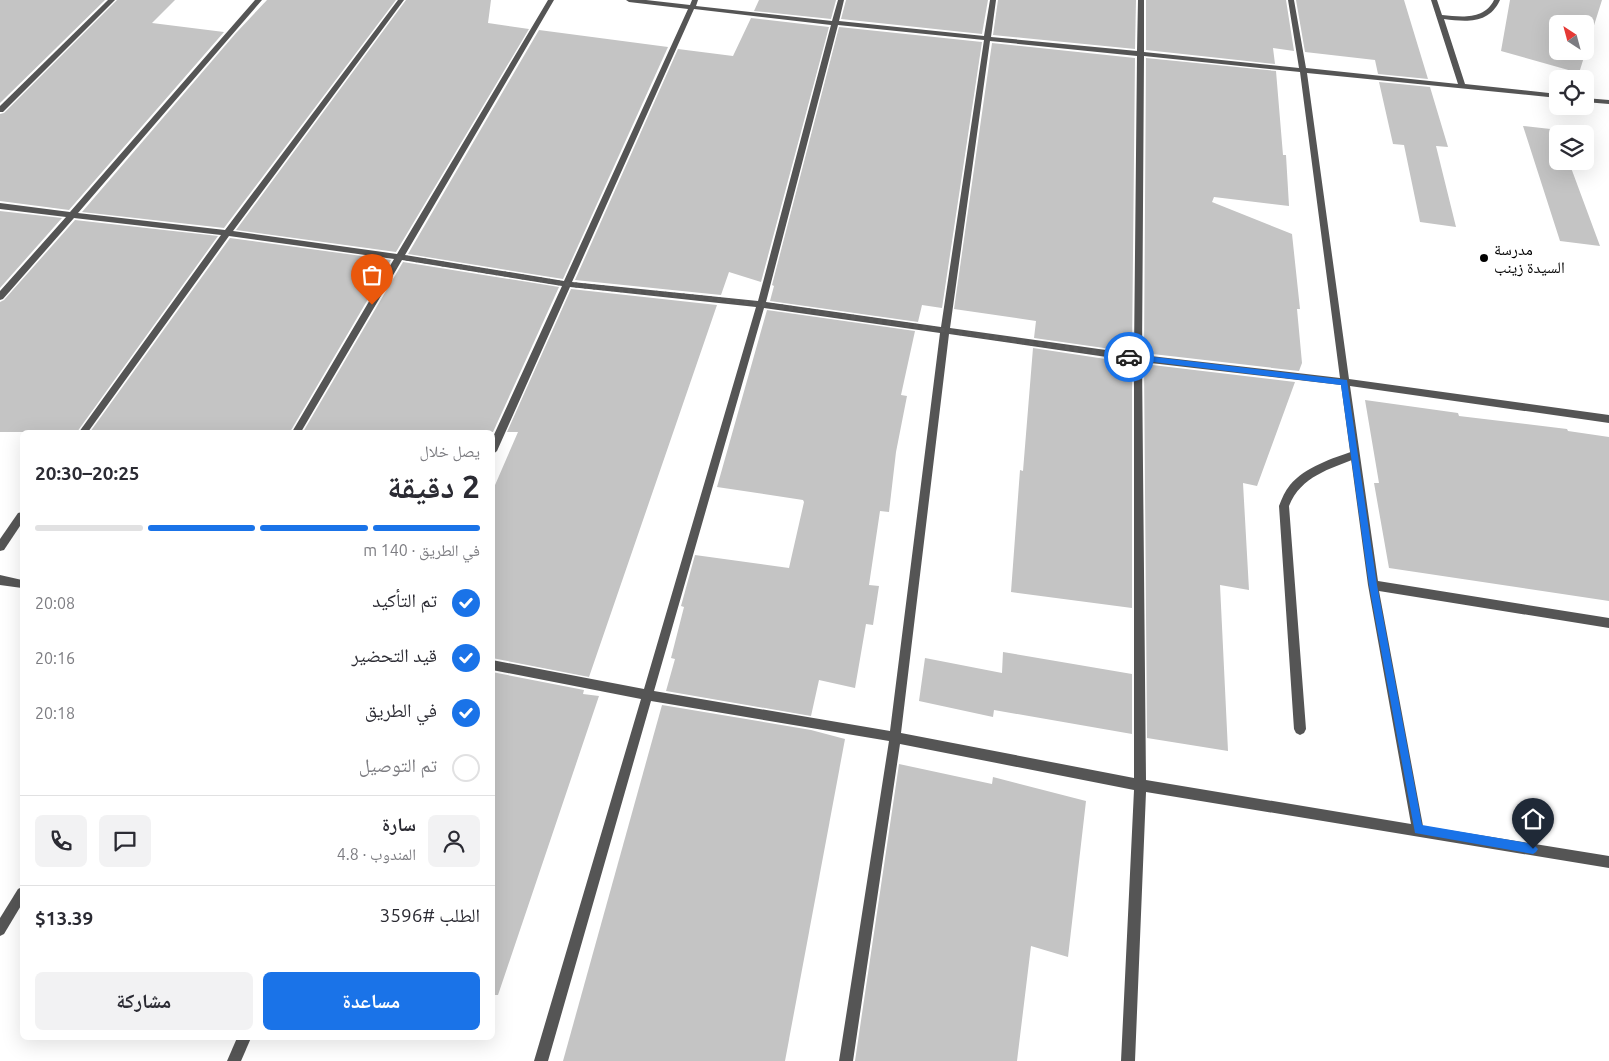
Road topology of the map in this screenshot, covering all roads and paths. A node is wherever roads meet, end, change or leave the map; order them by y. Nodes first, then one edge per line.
1 (112, 0) edge
2 (258, 0) edge
3 (401, 0) edge
4 (551, 0) edge
5 (629, 0) edge
6 (841, 0) edge
7 (993, 0) edge
8 (1142, 0) edge
9 (1291, 0) edge
10 (1434, 0) edge
11 (1497, 0) edge
12 (694, 3) edge
13 (1440, 17) junction
14 (834, 23) junction
15 (988, 38) junction
16 (1142, 54) junction
17 (1304, 71) junction
18 (1462, 86) junction
19 (1549, 95) edge
20 (1594, 101) edge
21 (1609, 102) edge
22 (0, 110) edge
23 (0, 206) edge
24 (71, 215) junction
25 (227, 233) junction
26 (400, 257) junction
27 (566, 284) junction
28 (0, 296) edge
29 (761, 304) junction
30 (945, 330) junction
31 (1138, 358) junction
32 (1344, 382) junction
33 (1609, 420) edge
34 (84, 430) edge
35 (297, 430) edge
36 (495, 444) edge
37 (1354, 455) junction
38 (20, 519) edge
39 (0, 547) edge
40 (0, 580) edge
41 (20, 584) edge
42 (1373, 585) junction
43 (1609, 623) edge
44 (495, 666) edge
45 (647, 695) junction
46 (1300, 729) dead end
47 (896, 737) junction
48 (1140, 784) junction
49 (1418, 829) junction
50 (1609, 862) edge
51 (20, 895) edge
52 (0, 930) edge
53 (243, 1040) edge
54 (234, 1061) edge
55 (541, 1061) edge
56 (846, 1061) edge
57 (1128, 1061) edge

1 - 22 street
2 - 24 street
3 - 25 street
4 - 26 street
5 - 12 street
6 - 14 street
7 - 15 street
8 - 16 street
9 - 17 street
10 - 13 street
11 - 13 street
12 - 14 street
12 - 27 street
13 - 18 street
14 - 15 street
14 - 29 street
15 - 16 street
15 - 30 street
16 - 17 street
16 - 31 street
17 - 18 street
17 - 32 street
18 - 19 street
20 - 21 street
23 - 24 street
24 - 25 street
24 - 28 street
25 - 26 street
25 - 34 street
26 - 27 street
26 - 35 street
27 - 29 street
27 - 36 street
29 - 30 street
29 - 45 street
30 - 31 street
30 - 47 street
31 - 32 street
31 - 48 street
32 - 33 street
32 - 37 street
37 - 42 street
37 - 46 street
38 - 39 street
40 - 41 street
42 - 43 street
42 - 49 street
44 - 45 street
45 - 47 street
45 - 55 street
47 - 48 street
47 - 56 street
48 - 49 street
48 - 57 street
49 - 50 street
51 - 52 street
53 - 54 street

